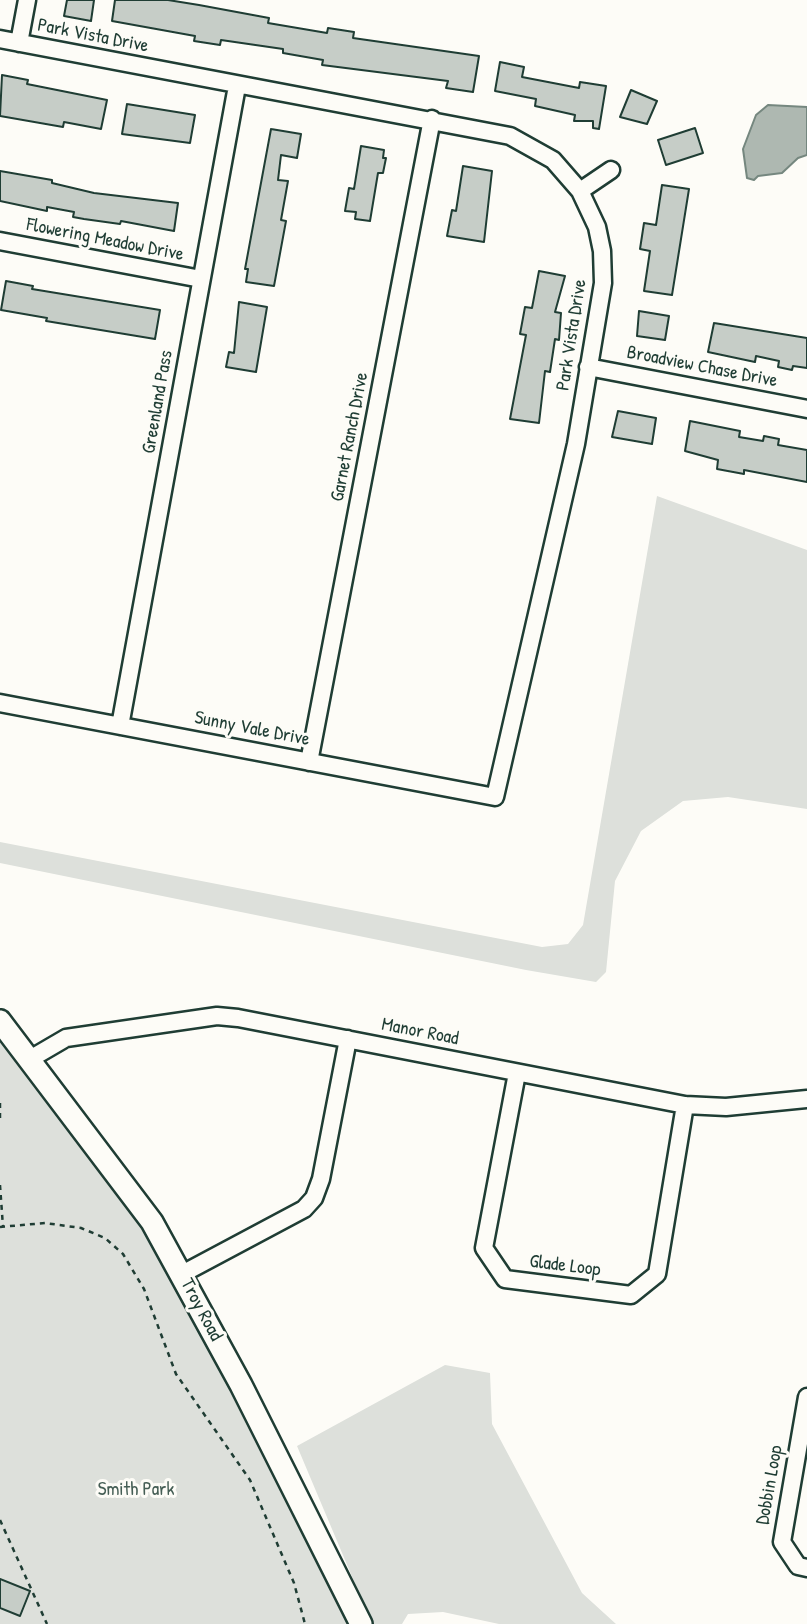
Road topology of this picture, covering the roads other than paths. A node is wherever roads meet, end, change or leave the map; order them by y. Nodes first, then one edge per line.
1 (27, 0) edge
2 (0, 39) edge
3 (19, 43) junction
4 (237, 86) junction
5 (432, 119) junction
6 (611, 170) dead end
7 (580, 191) junction
8 (0, 241) edge
9 (201, 279) junction
10 (588, 367) junction
11 (807, 409) edge
12 (0, 703) edge
13 (120, 726) junction
14 (309, 762) junction
15 (495, 797) joint
16 (0, 1021) edge
17 (348, 1040) junction
18 (30, 1059) junction
19 (517, 1073) junction
20 (807, 1099) edge
21 (685, 1105) junction
22 (183, 1275) junction
23 (807, 1396) edge
24 (807, 1568) edge
25 (361, 1624) edge

1 - 3 street
2 - 3 street, Park Vista Drive
3 - 4 street, Park Vista Drive
4 - 5 street, Park Vista Drive
4 - 9 street, Greenland Pass
5 - 7 street, Park Vista Drive
5 - 14 street, Garnet Ranch Drive
6 - 7 street
7 - 10 street, Park Vista Drive
8 - 9 street, Flowering Meadow Drive
9 - 13 street, Greenland Pass
10 - 11 street, Broadview Chase Drive
10 - 15 street, Park Vista Drive
12 - 13 street, Sunny Vale Drive
13 - 14 street, Sunny Vale Drive
14 - 15 street, Sunny Vale Drive
16 - 18 street, Troy Road
17 - 18 street, Manor Road
17 - 19 street, Manor Road
17 - 22 street
18 - 22 street, Troy Road
19 - 21 street, Manor Road
19 - 21 street, Glade Loop
20 - 21 street, Manor Road
22 - 25 street, Troy Road
23 - 24 street, Dobbin Loop

